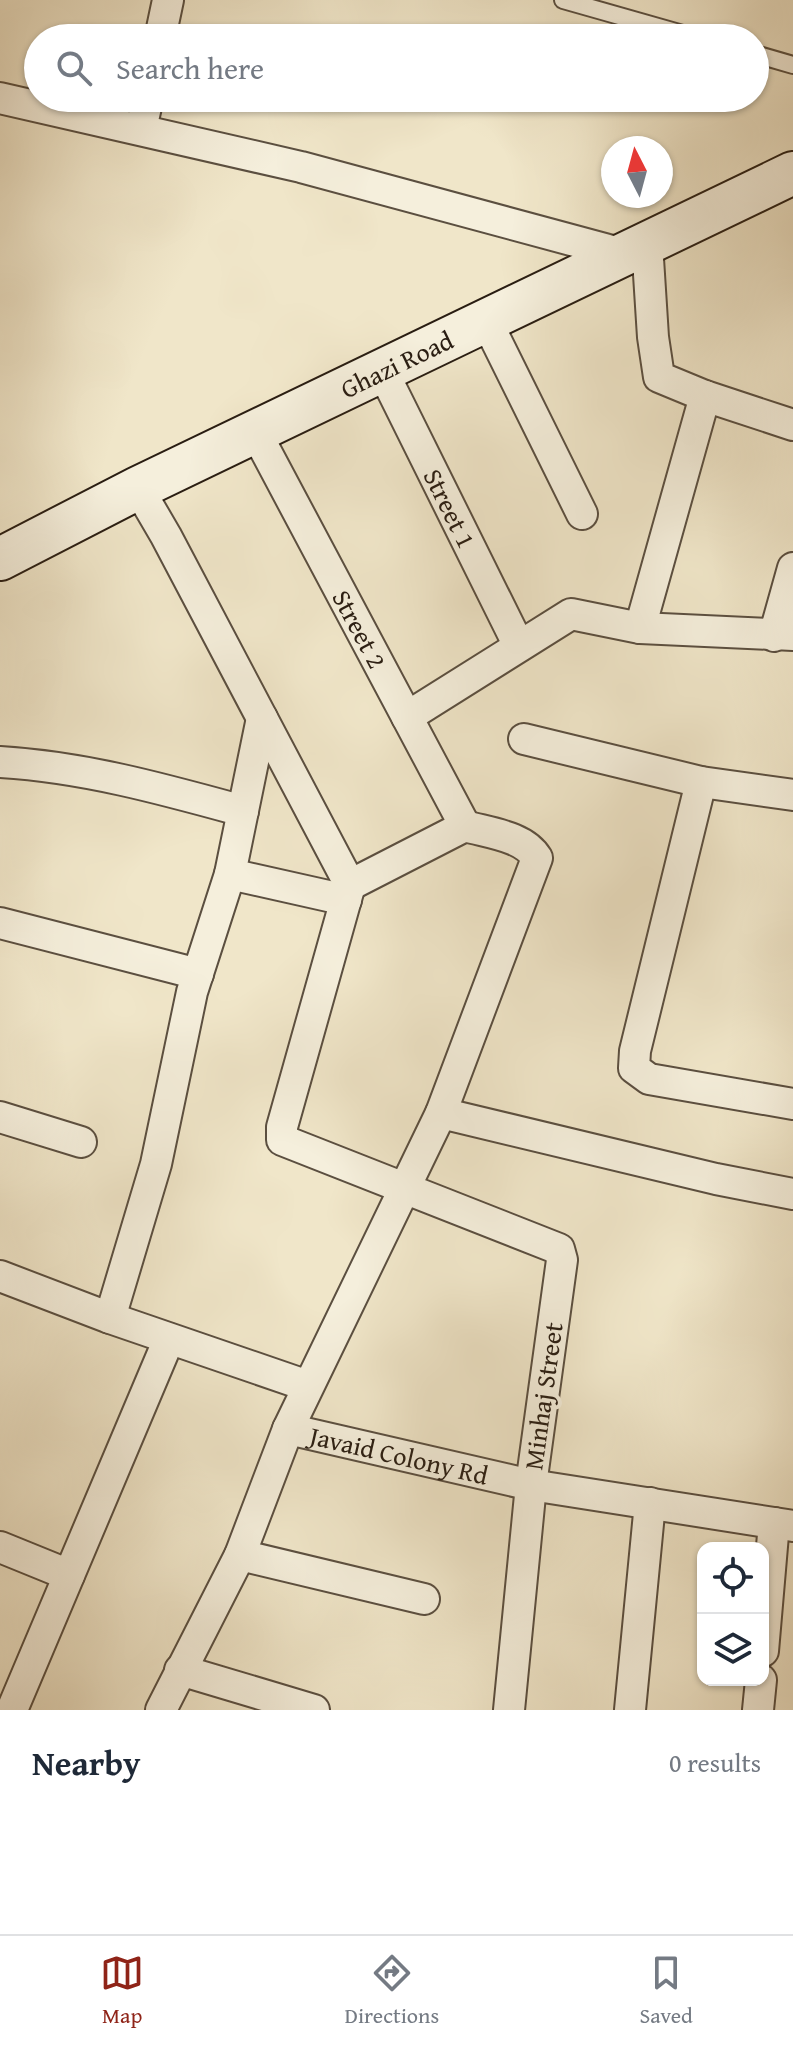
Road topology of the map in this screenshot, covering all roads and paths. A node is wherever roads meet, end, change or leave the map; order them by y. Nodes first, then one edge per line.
1 (168, 0) edge
2 (563, 0) edge
3 (163, 24) edge
4 (648, 24) edge
5 (769, 58) edge
6 (793, 65) edge
7 (0, 98) edge
8 (24, 103) edge
9 (64, 112) edge
10 (145, 112) edge
11 (141, 129) junction
12 (793, 173) edge
13 (635, 248) junction
14 (486, 320) junction
15 (382, 370) junction
16 (705, 396) junction
17 (793, 425) edge
18 (255, 431) junction
19 (138, 488) junction
20 (582, 514) dead end
21 (0, 559) edge
22 (793, 568) edge
23 (640, 628) junction
24 (784, 635) edge
25 (519, 646) junction
26 (407, 717) junction
27 (262, 718) junction
28 (524, 739) dead end
29 (0, 762) edge
30 (701, 782) junction
31 (793, 795) edge
32 (243, 811) junction
33 (465, 826) junction
34 (230, 874) junction
35 (348, 893) junction
36 (0, 923) edge
37 (198, 974) junction
38 (793, 1104) edge
39 (441, 1113) junction
40 (0, 1117) edge
41 (81, 1142) dead end
42 (403, 1188) junction
43 (793, 1194) edge
44 (2, 1285) edge
45 (110, 1318) junction
46 (169, 1339) junction
47 (308, 1386) junction
48 (288, 1429) junction
49 (531, 1485) junction
50 (650, 1503) junction
51 (783, 1524) edge
52 (0, 1547) edge
53 (240, 1555) junction
54 (69, 1575) junction
55 (424, 1599) dead end
56 (769, 1614) edge
57 (180, 1670) junction
58 (760, 1686) edge
59 (12, 1710) edge
60 (161, 1710) edge
61 (314, 1710) edge
62 (509, 1710) edge
63 (630, 1710) edge
64 (758, 1710) edge

1 - 3 street
2 - 4 lane
5 - 6 lane
7 - 8 street
9 - 11 street
10 - 11 street
11 - 13 street
12 - 13 main road, Ghazi Road
13 - 14 main road, Ghazi Road
13 - 16 street
14 - 15 main road, Ghazi Road
14 - 20 street
15 - 18 main road, Ghazi Road
15 - 25 street, Street 1
16 - 17 street
16 - 23 street
18 - 19 main road, Ghazi Road
18 - 26 street, Street 2
19 - 21 main road, Ghazi Road
19 - 27 street
22 - 24 street
23 - 24 street
23 - 25 street
25 - 26 street
26 - 33 street, Street 2
27 - 32 street
27 - 35 street
28 - 30 street
29 - 32 street
30 - 31 street
30 - 38 street
32 - 34 street
33 - 35 street
33 - 39 street
34 - 35 street
34 - 37 street
35 - 42 street
36 - 37 street
37 - 45 street
39 - 42 street
39 - 43 street
40 - 41 street
42 - 47 street
42 - 49 street, Minhaj Street
44 - 45 street
45 - 46 street
46 - 47 street
46 - 54 street
47 - 48 street
48 - 49 street, Javaid Colony Rd
48 - 53 street
49 - 50 street, Javaid Colony Rd
49 - 62 street, Minhaj Street
50 - 51 street, Javaid Colony Rd
50 - 63 street
51 - 56 street
52 - 54 street
53 - 55 street
53 - 57 street
54 - 59 street
57 - 60 street
57 - 61 street
58 - 64 street

